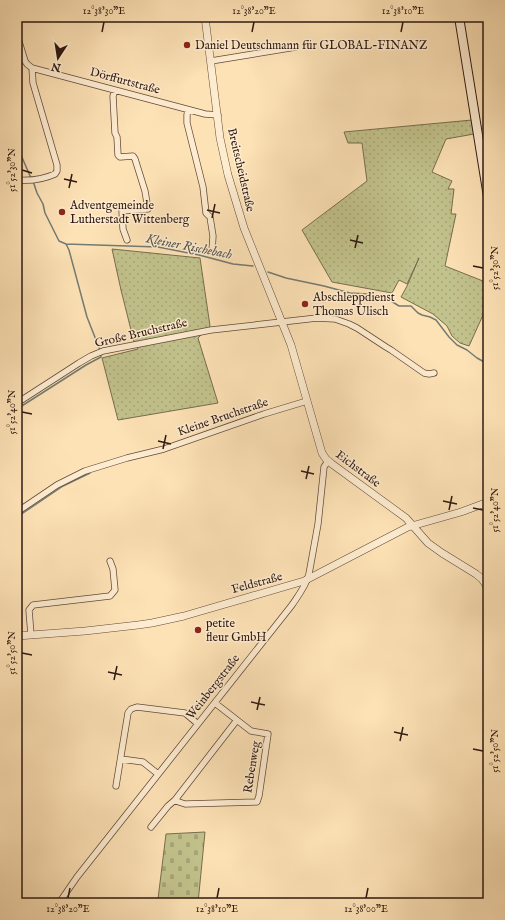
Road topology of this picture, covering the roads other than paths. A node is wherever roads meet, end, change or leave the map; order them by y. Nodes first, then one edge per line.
1 (205, 17) edge
2 (459, 17) edge
3 (17, 35) edge
4 (296, 48) dead end
5 (211, 61) junction
6 (32, 68) junction
7 (115, 90) junction
8 (188, 110) junction
9 (218, 115) junction
10 (17, 180) edge
11 (488, 197) edge
12 (127, 240) dead end
13 (212, 251) dead end
14 (282, 322) junction
15 (434, 373) dead end
16 (307, 401) junction
17 (17, 403) edge
18 (328, 461) junction
19 (488, 502) edge
20 (17, 512) edge
21 (413, 525) junction
22 (110, 561) dead end
23 (308, 580) junction
24 (488, 588) edge
25 (31, 635) junction
26 (17, 636) edge
27 (215, 702) junction
28 (237, 720) junction
29 (198, 724) junction
30 (121, 758) junction
31 (158, 774) junction
32 (116, 786) dead end
33 (175, 800) junction
34 (151, 827) dead end
35 (59, 903) edge

1 - 5 street, Breitscheidstraße
2 - 11 main road
3 - 6 street
4 - 5 street
5 - 9 street, Breitscheidstraße
6 - 7 street, Dörffurtstraße
6 - 10 street
7 - 8 street, Dörffurtstraße
7 - 12 street
8 - 9 street, Dörffurtstraße
8 - 13 street
9 - 14 street, Breitscheidstraße
14 - 15 street, Große Bruchstraße
14 - 16 street, Eichstraße
14 - 17 street, Große Bruchstraße
16 - 18 street, Eichstraße
16 - 20 street, Kleine Bruchstraße
18 - 21 street, Eichstraße
18 - 23 street, Weinbergstraße
19 - 21 street, Feldstraße
21 - 23 street, Feldstraße
21 - 24 street, Eichstraße
22 - 25 street
23 - 25 street, Feldstraße
23 - 27 street, Weinbergstraße
25 - 26 street, Feldstraße
27 - 28 street, Rebenweg
27 - 29 street, Weinbergstraße
28 - 33 street
28 - 33 street, Rebenweg
29 - 30 street
29 - 31 street, Weinbergstraße
30 - 31 street
30 - 32 street
31 - 35 street, Weinbergstraße
33 - 34 street

